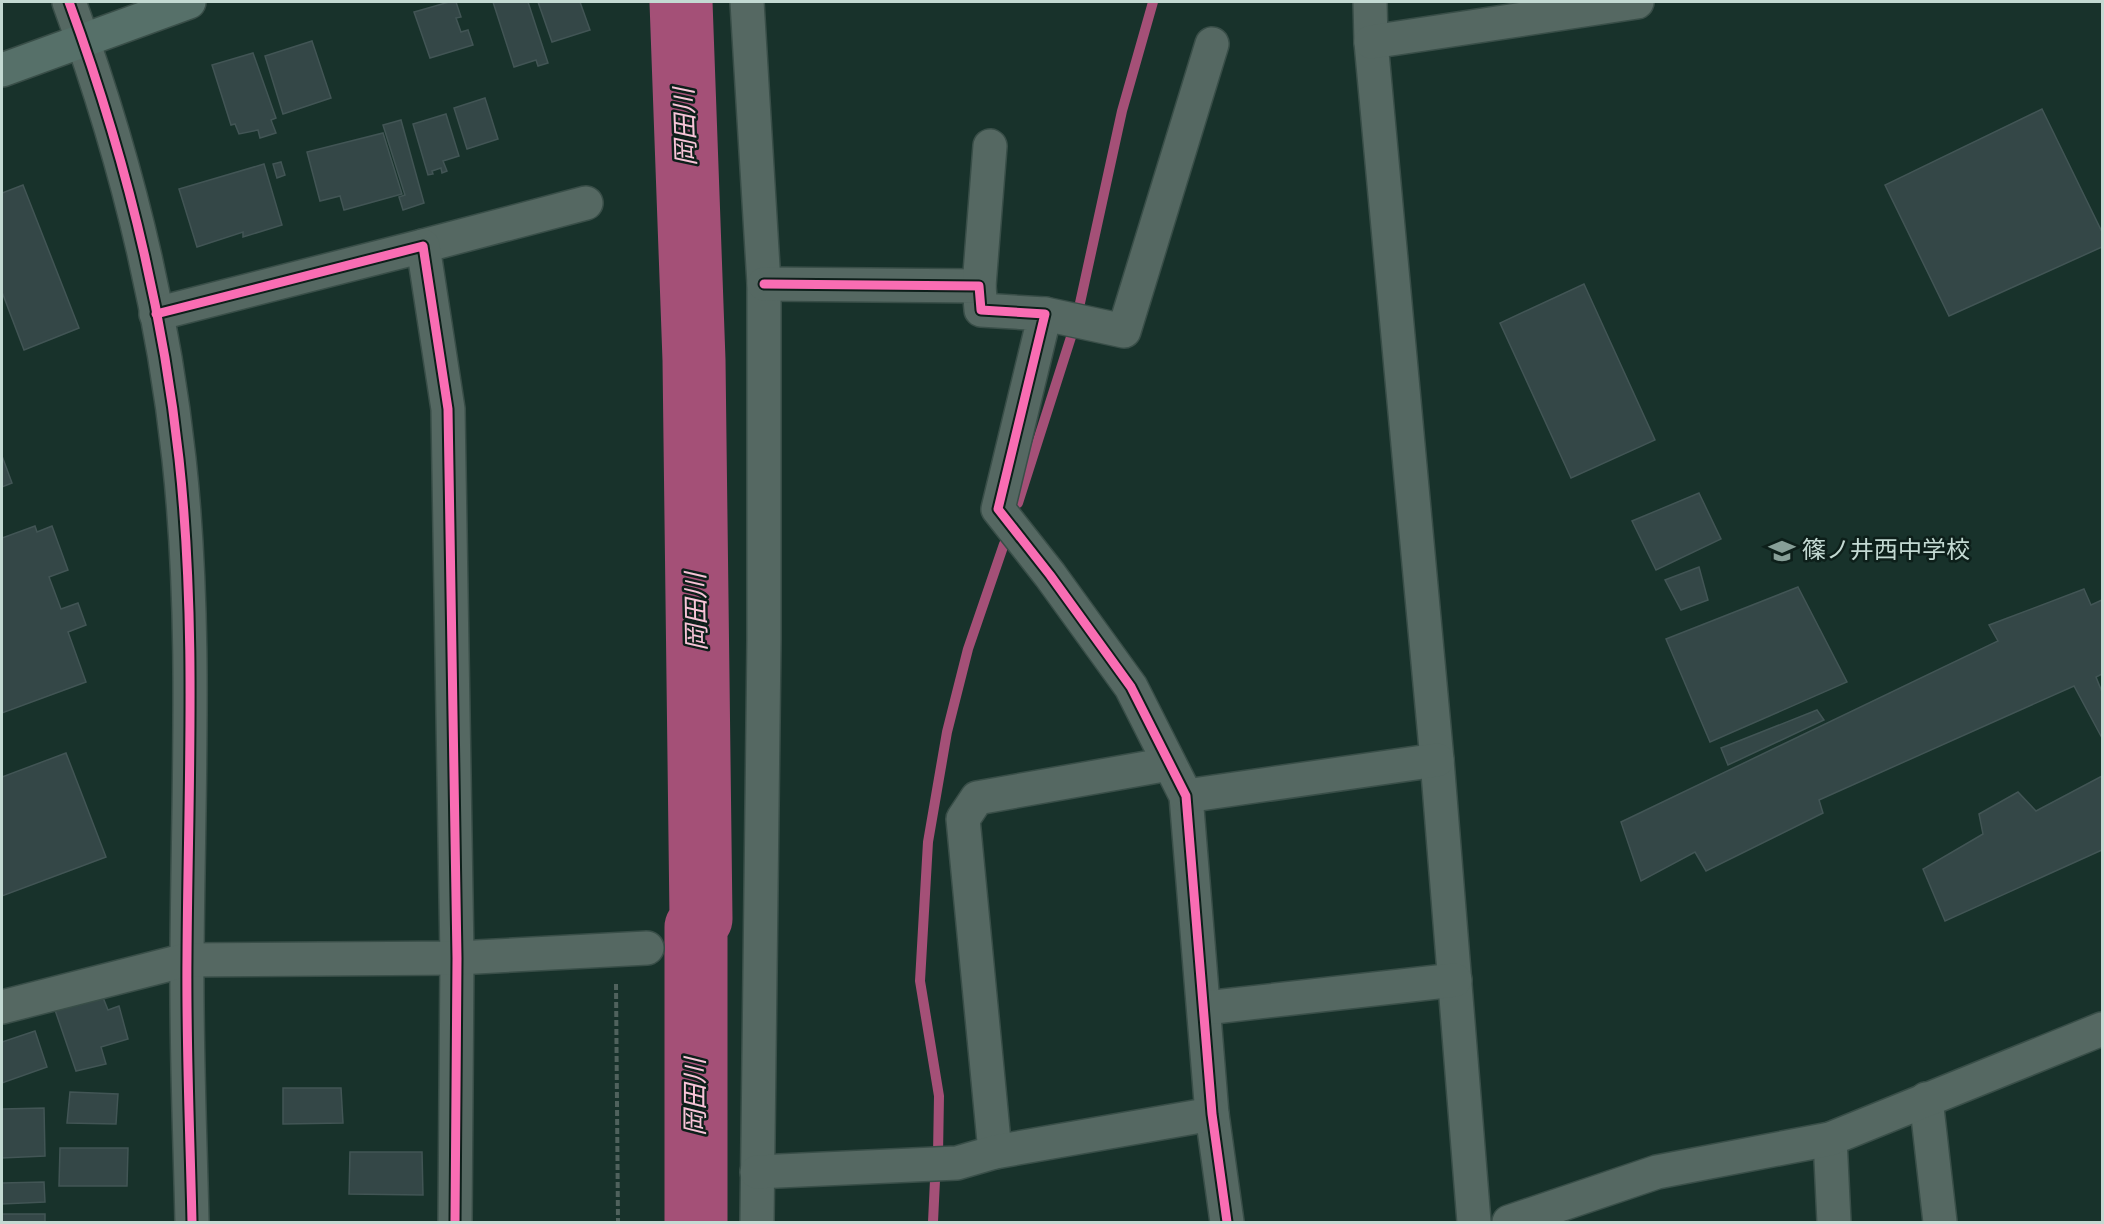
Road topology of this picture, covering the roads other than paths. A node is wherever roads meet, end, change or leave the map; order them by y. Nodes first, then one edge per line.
1 (69, 2) edge
2 (189, 2) edge
3 (747, 2) edge
4 (1370, 2) edge
5 (1636, 2) edge
6 (83, 42) junction
7 (1371, 42) junction
8 (1212, 44) dead end
9 (2, 70) edge
10 (990, 146) dead end
11 (586, 203) dead end
12 (423, 246) junction
13 (764, 284) junction
14 (980, 286) junction
15 (156, 314) junction
16 (1045, 314) junction
17 (1437, 760) junction
18 (1169, 765) junction
19 (1186, 796) junction
20 (632, 949) road end
21 (458, 958) junction
22 (186, 960) junction
23 (1455, 980) junction
24 (2, 1007) edge
25 (1205, 1008) junction
26 (2103, 1029) edge
27 (1926, 1099) junction
28 (1212, 1114) junction
29 (1830, 1139) junction
30 (995, 1152) junction
31 (757, 1172) junction
32 (192, 1222) edge
33 (454, 1222) edge
34 (757, 1222) edge
35 (1227, 1222) edge
36 (1474, 1222) edge
37 (1509, 1222) edge
38 (1834, 1222) edge
39 (1940, 1222) edge

1 - 6 street
2 - 6 main road
3 - 13 street
4 - 7 street
5 - 7 street
6 - 9 main road
6 - 15 street
7 - 17 street
8 - 16 street
10 - 14 street
11 - 12 street
12 - 15 street
12 - 21 street
13 - 14 street
13 - 31 street
14 - 16 street
15 - 22 street
16 - 18 street
17 - 19 street
17 - 23 street
18 - 19 street
18 - 30 street
19 - 25 street
20 - 21 street
21 - 22 street
21 - 33 street
22 - 24 street
22 - 32 street
23 - 25 street
23 - 36 street
25 - 28 street
26 - 27 street
27 - 29 street
27 - 39 street
28 - 30 street
28 - 35 street
29 - 37 street
29 - 38 street
30 - 31 street
31 - 34 street

